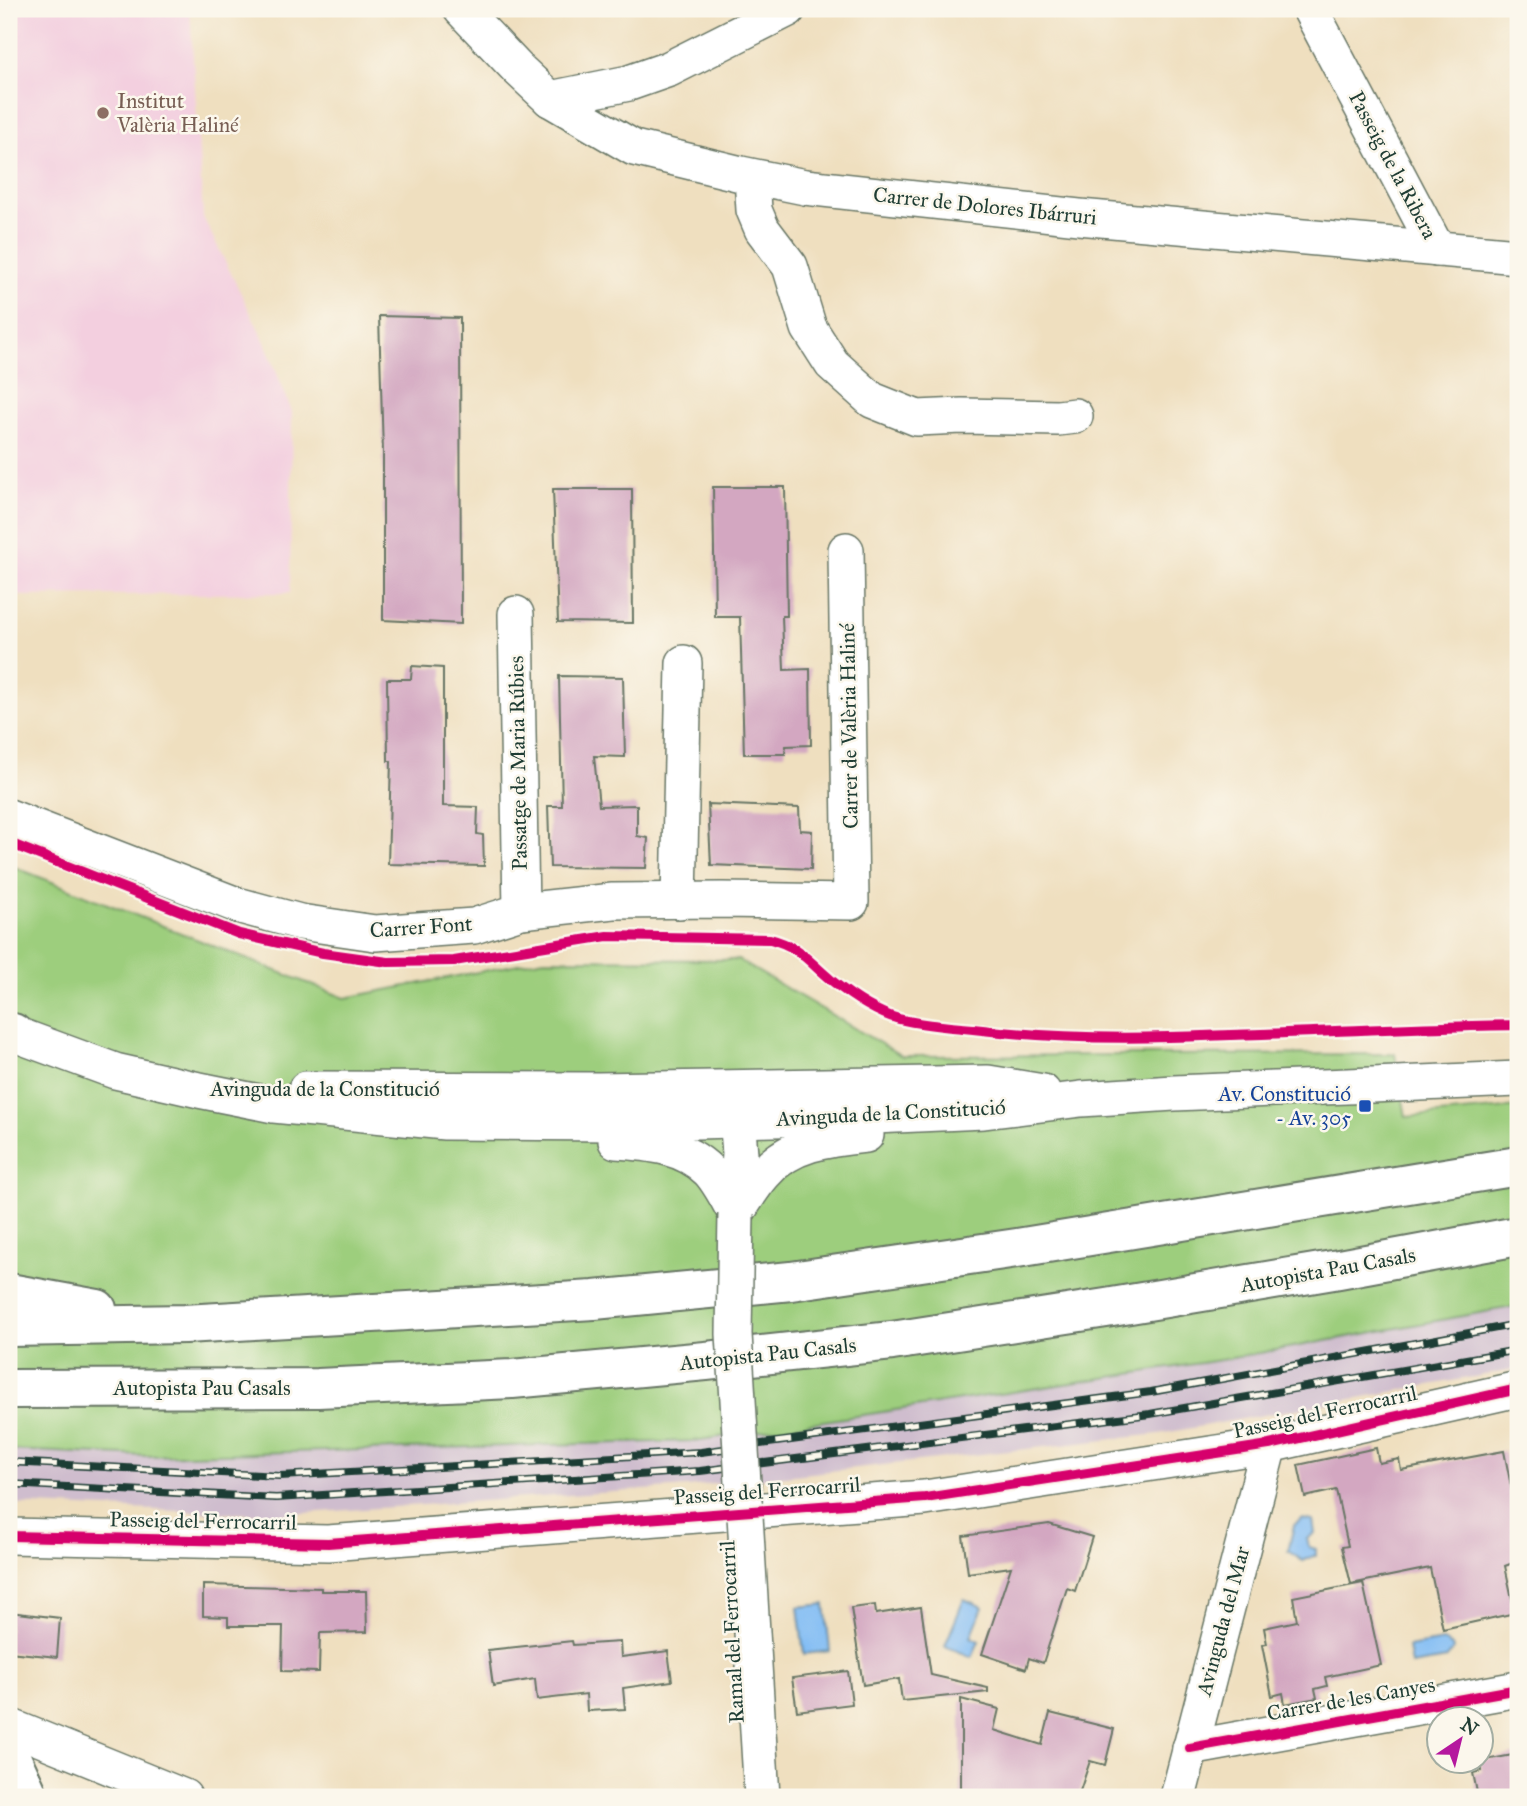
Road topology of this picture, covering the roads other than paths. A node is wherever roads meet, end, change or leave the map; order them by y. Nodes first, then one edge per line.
1 (461, 9) edge
2 (788, 9) edge
3 (1310, 9) edge
4 (550, 99) junction
5 (752, 177) junction
6 (1437, 249) junction
7 (1518, 256) edge
8 (1075, 416) dead end
9 (846, 550) dead end
10 (516, 614) dead end
11 (684, 663) dead end
12 (9, 817) edge
13 (679, 901) junction
14 (851, 902) joint
15 (521, 911) junction
16 (10, 1033) edge
17 (1518, 1080) edge
18 (454, 1089) junction
19 (199, 1090) junction
20 (1081, 1099) junction
21 (984, 1111) junction
22 (728, 1121) junction
23 (445, 1122) junction
24 (1518, 1167) edge
25 (736, 1213) junction
26 (1518, 1236) edge
27 (9, 1293) edge
28 (185, 1324) junction
29 (9, 1326) edge
30 (9, 1389) edge
31 (1518, 1389) edge
32 (1269, 1445) junction
33 (9, 1535) edge
34 (1518, 1689) edge
35 (9, 1726) edge
36 (1190, 1748) junction
37 (184, 1797) edge
38 (761, 1797) edge
39 (1178, 1797) edge

1 - 4 street, Carrer de Dolores Ibárruri
2 - 4 street
3 - 6 street, Passeig de la Ribera
4 - 5 street, Carrer de Dolores Ibárruri
5 - 6 street, Carrer de Dolores Ibárruri
5 - 8 street
6 - 7 street, Passeig de la Ribera
9 - 14 street, Carrer de Valèria Haliné
10 - 15 street, Passatge de Maria Rúbies
11 - 13 street
12 - 15 street, Carrer Font
13 - 14 street, Carrer Font
13 - 15 street, Carrer Font
16 - 19 street
17 - 20 street, Avinguda de la Constitució
18 - 19 street, Avinguda de la Constitució
18 - 20 street, Avinguda de la Constitució
18 - 22 street
19 - 23 street, Avinguda de la Constitució
20 - 21 street, Avinguda de la Constitució
21 - 22 street, Avinguda de la Constitució
21 - 25 street
22 - 23 street, Avinguda de la Constitució
22 - 25 street, Ramal del Ferrocarril
23 - 25 street
24 - 28 highway
25 - 38 street, Ramal del Ferrocarril, bridge
26 - 30 highway, Autopista Pau Casals
27 - 28 highway
28 - 29 highway
31 - 32 street, Passeig del Ferrocarril
32 - 33 street, Passeig del Ferrocarril
32 - 36 street, Avinguda del Mar
34 - 36 street, Carrer de les Canyes
35 - 37 street
36 - 39 street, Avinguda del Mar

